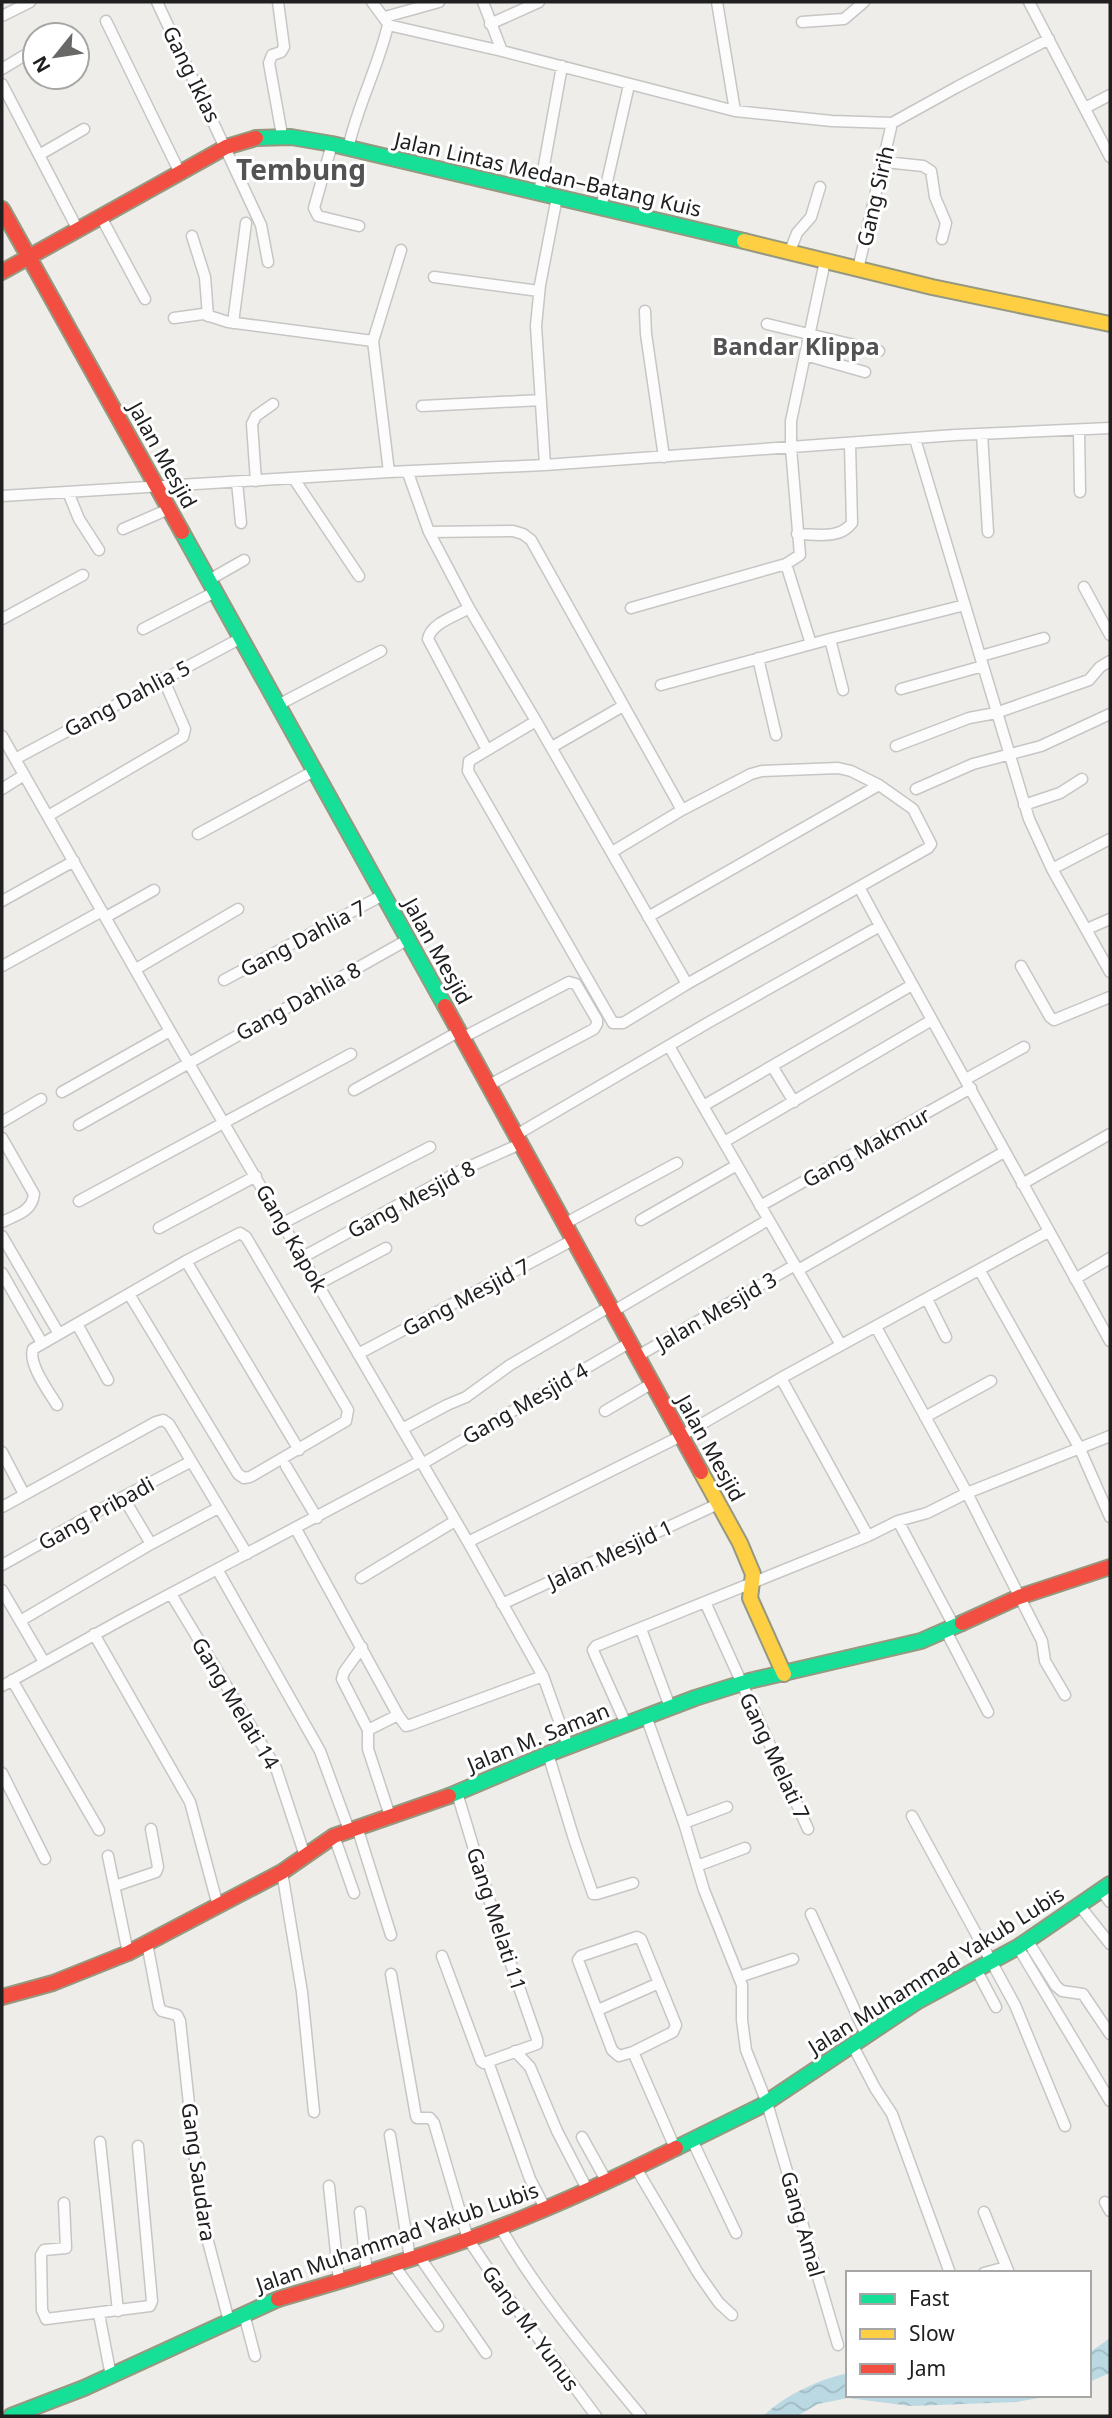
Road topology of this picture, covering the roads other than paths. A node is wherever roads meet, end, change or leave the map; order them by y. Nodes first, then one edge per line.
1 (30, 2) edge
2 (157, 2) edge
3 (278, 2) edge
4 (372, 2) edge
5 (439, 2) edge
6 (483, 2) edge
7 (539, 2) edge
8 (717, 2) edge
9 (864, 2) edge
10 (1029, 2) edge
11 (2, 16) edge
12 (106, 21) dead end
13 (386, 21) junction
14 (802, 22) dead end
15 (490, 24) junction
16 (1049, 39) junction
17 (502, 51) junction
18 (21, 57) edge
19 (562, 66) junction
20 (2, 69) edge
21 (2, 84) edge
22 (629, 85) junction
23 (1110, 95) edge
24 (1085, 108) junction
25 (735, 111) junction
26 (892, 123) junction
27 (84, 129) dead end
28 (282, 135) junction
29 (332, 144) junction
30 (226, 147) junction
31 (348, 149) junction
32 (39, 155) junction
33 (1110, 157) edge
34 (885, 162) junction
35 (180, 173) junction
36 (820, 187) dead end
37 (539, 193) junction
38 (557, 197) junction
39 (601, 208) junction
40 (2, 209) edge
41 (101, 217) junction
42 (246, 223) dead end
43 (359, 226) dead end
44 (78, 230) junction
45 (192, 236) dead end
46 (942, 239) dead end
47 (401, 250) dead end
48 (790, 251) junction
49 (30, 256) junction
50 (825, 261) junction
51 (268, 262) dead end
52 (858, 270) junction
53 (2, 272) edge
54 (434, 277) dead end
55 (540, 291) junction
56 (145, 299) dead end
57 (645, 311) dead end
58 (208, 316) junction
59 (174, 318) dead end
60 (233, 323) junction
61 (766, 324) dead end
62 (1110, 324) edge
63 (810, 335) junction
64 (373, 341) junction
65 (879, 351) dead end
66 (805, 355) junction
67 (865, 372) dead end
68 (541, 400) junction
69 (273, 404) dead end
70 (422, 406) dead end
71 (1110, 428) edge
72 (1079, 430) junction
73 (982, 434) junction
74 (915, 439) junction
75 (850, 444) junction
76 (791, 448) junction
77 (664, 457) junction
78 (545, 465) junction
79 (389, 472) junction
80 (408, 473) junction
81 (294, 479) junction
82 (256, 481) junction
83 (237, 482) junction
84 (157, 488) junction
85 (68, 492) junction
86 (1080, 492) dead end
87 (3, 493) edge
88 (169, 509) junction
89 (241, 523) dead end
90 (123, 529) dead end
91 (429, 532) junction
92 (988, 532) dead end
93 (797, 534) junction
94 (99, 550) dead end
95 (244, 560) dead end
96 (786, 564) junction
97 (83, 575) dead end
98 (359, 576) dead end
99 (212, 586) junction
100 (1084, 587) dead end
101 (965, 605) junction
102 (469, 608) junction
103 (631, 608) dead end
104 (2, 620) edge
105 (143, 629) dead end
106 (1110, 635) edge
107 (241, 638) junction
108 (1044, 638) dead end
109 (830, 639) junction
110 (811, 644) junction
111 (382, 651) dead end
112 (758, 659) junction
113 (982, 661) junction
114 (1110, 661) edge
115 (163, 678) junction
116 (662, 685) dead end
117 (843, 690) dead end
118 (901, 690) dead end
119 (278, 705) junction
120 (623, 706) junction
121 (996, 713) junction
122 (1110, 714) edge
123 (536, 721) junction
124 (776, 735) dead end
125 (2, 736) edge
126 (896, 746) dead end
127 (552, 747) junction
128 (486, 750) junction
129 (1009, 753) junction
130 (13, 756) junction
131 (2, 759) edge
132 (314, 771) junction
133 (24, 775) junction
134 (1082, 779) dead end
135 (879, 785) junction
136 (2, 789) edge
137 (916, 789) dead end
138 (1024, 805) junction
139 (682, 810) junction
140 (48, 816) junction
141 (198, 834) dead end
142 (1110, 839) edge
143 (612, 852) junction
144 (74, 861) junction
145 (1052, 869) junction
146 (859, 887) junction
147 (154, 890) dead end
148 (383, 895) junction
149 (2, 901) edge
150 (238, 909) dead end
151 (104, 914) junction
152 (648, 917) junction
153 (1110, 919) edge
154 (880, 926) junction
155 (1087, 929) junction
156 (407, 940) junction
157 (2, 966) edge
158 (1021, 966) dead end
159 (136, 969) junction
160 (1110, 972) edge
161 (224, 980) dead end
162 (687, 984) junction
163 (912, 985) junction
164 (1110, 997) edge
165 (932, 1020) junction
166 (170, 1031) junction
167 (460, 1035) junction
168 (669, 1046) junction
169 (1024, 1047) dead end
170 (351, 1054) dead end
171 (189, 1061) junction
172 (772, 1066) junction
173 (969, 1084) junction
174 (489, 1085) junction
175 (354, 1090) dead end
176 (62, 1092) dead end
177 (41, 1099) dead end
178 (794, 1102) junction
179 (703, 1106) junction
180 (2, 1122) edge
181 (225, 1123) junction
182 (79, 1125) dead end
183 (1110, 1134) edge
184 (2, 1138) edge
185 (518, 1140) junction
186 (724, 1142) junction
187 (430, 1147) dead end
188 (1004, 1152) junction
189 (677, 1163) dead end
190 (737, 1165) junction
191 (256, 1176) junction
192 (1022, 1184) junction
193 (79, 1201) dead end
194 (760, 1206) junction
195 (641, 1220) dead end
196 (768, 1220) junction
197 (2, 1222) edge
198 (283, 1223) junction
199 (564, 1224) junction
200 (159, 1228) dead end
201 (1048, 1232) junction
202 (2, 1236) edge
203 (573, 1240) junction
204 (386, 1248) dead end
205 (303, 1257) junction
206 (1110, 1258) edge
207 (186, 1261) junction
208 (797, 1267) junction
209 (980, 1271) junction
210 (2, 1273) edge
211 (1074, 1279) junction
212 (28, 1281) junction
213 (318, 1284) junction
214 (12, 1290) junction
215 (129, 1294) junction
216 (927, 1299) junction
217 (610, 1309) junction
218 (77, 1324) junction
219 (876, 1327) junction
220 (59, 1334) junction
221 (946, 1337) dead end
222 (1110, 1341) edge
223 (42, 1343) junction
224 (629, 1343) junction
225 (841, 1345) junction
226 (358, 1354) junction
227 (636, 1357) junction
228 (781, 1378) junction
229 (108, 1380) dead end
230 (990, 1381) dead end
231 (651, 1384) junction
232 (57, 1405) dead end
233 (605, 1410) dead end
234 (925, 1417) junction
235 (402, 1429) junction
236 (681, 1436) junction
237 (1110, 1436) edge
238 (1079, 1447) junction
239 (299, 1450) junction
240 (2, 1452) edge
241 (190, 1462) junction
242 (421, 1463) junction
243 (286, 1466) dead end
244 (967, 1493) junction
245 (24, 1494) junction
246 (123, 1497) junction
247 (719, 1504) junction
248 (2, 1507) edge
249 (218, 1508) junction
250 (1110, 1517) edge
251 (317, 1518) junction
252 (455, 1521) junction
253 (898, 1521) junction
254 (296, 1529) junction
255 (868, 1536) junction
256 (468, 1542) junction
257 (151, 1544) junction
258 (247, 1555) junction
259 (2, 1565) edge
260 (1110, 1567) edge
261 (217, 1569) junction
262 (361, 1578) dead end
263 (752, 1583) junction
264 (2, 1590) edge
265 (172, 1594) junction
266 (1019, 1597) junction
267 (705, 1602) junction
268 (502, 1604) junction
269 (20, 1621) junction
270 (949, 1628) junction
271 (641, 1629) junction
272 (94, 1634) junction
273 (362, 1647) junction
274 (44, 1662) junction
275 (784, 1674) junction
276 (543, 1676) junction
277 (12, 1680) junction
278 (741, 1684) junction
279 (2, 1686) edge
280 (1065, 1695) dead end
281 (670, 1707) junction
282 (988, 1712) dead end
283 (398, 1715) junction
284 (646, 1716) junction
285 (626, 1724) junction
286 (368, 1730) junction
287 (568, 1746) junction
288 (548, 1754) junction
289 (2, 1773) edge
290 (457, 1793) junction
291 (727, 1807) dead end
292 (390, 1816) junction
293 (912, 1816) dead end
294 (684, 1823) junction
295 (353, 1828) junction
296 (151, 1829) dead end
297 (808, 1829) dead end
298 (99, 1830) dead end
299 (334, 1836) junction
300 (745, 1848) dead end
301 (108, 1856) dead end
302 (305, 1856) junction
303 (45, 1859) dead end
304 (697, 1866) junction
305 (282, 1872) junction
306 (633, 1883) dead end
307 (115, 1886) junction
308 (1105, 1887) edge
309 (354, 1893) dead end
310 (1110, 1902) edge
311 (1079, 1905) junction
312 (218, 1906) junction
313 (811, 1914) dead end
314 (391, 1935) dead end
315 (147, 1943) junction
316 (1023, 1943) junction
317 (1110, 1944) edge
318 (128, 1953) junction
319 (442, 1956) dead end
320 (793, 1959) dead end
321 (990, 1961) junction
322 (976, 1969) junction
323 (391, 1974) dead end
324 (739, 1977) junction
325 (659, 1983) junction
326 (2, 1997) edge
327 (996, 2007) dead end
328 (598, 2010) junction
329 (1110, 2034) edge
330 (867, 2037) junction
331 (853, 2046) junction
332 (515, 2051) junction
333 (633, 2052) junction
334 (488, 2062) junction
335 (1110, 2101) edge
336 (767, 2103) junction
337 (314, 2112) dead end
338 (1065, 2126) dead end
339 (390, 2135) dead end
340 (582, 2137) dead end
341 (692, 2140) junction
342 (100, 2141) dead end
343 (138, 2146) dead end
344 (675, 2148) junction
345 (636, 2168) junction
346 (607, 2182) junction
347 (329, 2186) dead end
348 (588, 2191) junction
349 (64, 2203) dead end
350 (545, 2210) junction
351 (360, 2212) dead end
352 (984, 2212) dead end
353 (500, 2227) junction
354 (736, 2233) dead end
355 (468, 2239) junction
356 (414, 2257) junction
357 (393, 2264) junction
358 (1007, 2270) edge
359 (949, 2271) edge
360 (368, 2273) junction
361 (339, 2281) junction
362 (118, 2311) junction
363 (99, 2314) junction
364 (244, 2314) junction
365 (732, 2315) dead end
366 (229, 2321) junction
367 (438, 2326) dead end
368 (838, 2345) dead end
369 (486, 2353) dead end
370 (255, 2356) dead end
371 (111, 2376) junction
372 (11, 2416) edge
373 (596, 2416) edge
374 (641, 2416) edge

1 - 11 street
2 - 30 street, Gang Iklas
3 - 28 street
4 - 13 street
5 - 13 street
6 - 15 street
7 - 15 street
8 - 25 street
9 - 14 street
10 - 16 street
12 - 35 street
13 - 17 street
13 - 31 street
15 - 17 street
16 - 24 street
16 - 26 street
17 - 19 street
18 - 20 street
19 - 22 street
19 - 37 street
21 - 32 street
22 - 25 street
22 - 39 street
23 - 24 street
24 - 33 street
25 - 26 street
26 - 34 street, Gang Sirih
27 - 32 street
28 - 29 main road, Jalan Lintas Medan–Batang Kuis
28 - 30 main road, Jalan Lintas Medan–Batang Kuis
29 - 31 main road, Jalan Lintas Medan–Batang Kuis
29 - 43 street
30 - 35 main road, Jalan Lintas Medan–Batang Kuis
30 - 51 street, Gang Iklas
31 - 37 main road, Jalan Lintas Medan–Batang Kuis
32 - 44 street
34 - 46 street
34 - 52 street, Gang Sirih
35 - 41 main road, Jalan Lintas Medan–Batang Kuis
36 - 48 street
37 - 38 main road, Jalan Lintas Medan–Batang Kuis
38 - 39 main road, Jalan Lintas Medan–Batang Kuis
38 - 55 street
39 - 48 main road, Jalan Lintas Medan–Batang Kuis
40 - 49 main road, Jalan Mesjid
41 - 44 main road, Jalan Lintas Medan–Batang Kuis
41 - 56 street
42 - 60 street
44 - 49 main road, Jalan Lintas Medan–Batang Kuis
45 - 58 street
47 - 64 street
48 - 50 main road, Jalan Lintas Medan–Batang Kuis
49 - 53 main road, Jalan Lintas Medan–Batang Kuis
49 - 84 main road, Jalan Mesjid
50 - 52 main road, Jalan Lintas Medan–Batang Kuis
50 - 63 street
52 - 62 main road, Jalan Lintas Medan–Batang Kuis
54 - 55 street
55 - 68 street
57 - 77 street
58 - 59 street
58 - 60 street
60 - 64 street
61 - 63 street
63 - 65 street
63 - 66 street
64 - 79 street
66 - 67 street
66 - 76 street
68 - 70 street
68 - 78 street
69 - 82 street
71 - 72 street
72 - 73 street
72 - 86 street
73 - 74 street
73 - 92 street
74 - 75 street
74 - 101 street
75 - 76 street
75 - 93 street
76 - 77 street
76 - 93 street
77 - 78 street
78 - 80 street
79 - 80 street
79 - 81 street
80 - 91 street
81 - 82 street
81 - 98 street
82 - 83 street
83 - 84 street
83 - 89 street
84 - 85 street
84 - 88 main road, Jalan Mesjid
85 - 87 street
85 - 94 street
88 - 90 street
88 - 99 main road, Jalan Mesjid
91 - 102 street
91 - 120 street
93 - 96 street
95 - 99 street
96 - 103 street
96 - 110 street
97 - 104 street
99 - 105 street
99 - 107 main road, Jalan Mesjid
100 - 106 street
101 - 109 street
101 - 113 street
102 - 123 street
102 - 128 street
107 - 115 street, Gang Dahlia 5
107 - 119 main road, Jalan Mesjid
108 - 113 street
109 - 110 street
109 - 117 street
110 - 112 street
111 - 119 street
112 - 116 street
112 - 124 street
113 - 118 street
113 - 121 street
114 - 121 street
115 - 130 street, Gang Dahlia 5
115 - 140 street
119 - 132 main road, Jalan Mesjid
120 - 127 street
120 - 139 street
121 - 126 street
121 - 129 street
122 - 129 street
123 - 127 street
123 - 128 street
125 - 130 street, Gang Kapok
127 - 143 street
128 - 162 street
129 - 137 street
129 - 138 street
130 - 131 street, Gang Dahlia 5
130 - 133 street, Gang Kapok
132 - 141 street
132 - 148 main road, Jalan Mesjid
133 - 136 street
133 - 140 street, Gang Kapok
134 - 138 street
135 - 139 street
135 - 146 street
135 - 152 street
138 - 145 street
139 - 143 street
140 - 144 street, Gang Kapok
142 - 145 street
143 - 152 street
144 - 149 street
144 - 151 street, Gang Kapok
145 - 155 street
146 - 154 street
146 - 162 street
147 - 151 street
148 - 156 main road, Jalan Mesjid
148 - 161 street, Gang Dahlia 7
150 - 159 street
151 - 157 street
151 - 159 street, Gang Kapok
152 - 162 street
153 - 155 street
154 - 163 street
154 - 168 street, Gang Mesjid 8
155 - 160 street
156 - 167 main road, Jalan Mesjid
156 - 171 street, Gang Dahlia 8
158 - 164 street
159 - 166 street, Gang Kapok
163 - 165 street
163 - 172 street
165 - 173 street
165 - 178 street
166 - 171 street, Gang Kapok
166 - 176 street
167 - 174 main road, Jalan Mesjid
167 - 174 street
167 - 175 street
168 - 179 street
168 - 185 street, Gang Mesjid 8
169 - 173 street, Gang Makmur
170 - 181 street
171 - 181 street, Gang Kapok
171 - 182 street, Gang Dahlia 8
172 - 178 street
172 - 179 street
173 - 188 street
173 - 194 street, Gang Makmur
174 - 185 main road, Jalan Mesjid
177 - 180 street
178 - 186 street
179 - 186 street
181 - 191 street, Gang Kapok
181 - 193 street
183 - 192 street
184 - 197 street
185 - 199 main road, Jalan Mesjid
185 - 205 street, Gang Mesjid 8
186 - 190 street
187 - 198 street
188 - 192 street
188 - 208 street, Jalan Mesjid 3
189 - 199 street
190 - 194 street
190 - 195 street
191 - 198 street, Gang Kapok
191 - 200 street
192 - 201 street
194 - 196 street
196 - 208 street
196 - 217 street
198 - 205 street, Gang Kapok
199 - 203 main road, Jalan Mesjid
201 - 209 street
201 - 211 street
202 - 212 street
203 - 217 main road, Jalan Mesjid
203 - 226 street, Gang Mesjid 7
204 - 213 street
205 - 213 street, Gang Kapok
206 - 211 street
207 - 215 street
207 - 239 street
207 - 239 street
208 - 225 street
208 - 227 street, Jalan Mesjid 3
209 - 216 street
209 - 238 street
210 - 214 street
211 - 222 street
212 - 214 street
212 - 220 street
213 - 226 street, Gang Kapok
214 - 223 street
215 - 218 street
215 - 239 street
216 - 219 street
216 - 221 street
217 - 224 main road, Jalan Mesjid
217 - 235 street
218 - 220 street
218 - 229 street
219 - 225 street
219 - 234 street
220 - 223 street
223 - 232 street
224 - 227 main road, Jalan Mesjid
224 - 242 street, Gang Mesjid 4
225 - 228 street
226 - 235 street, Gang Kapok
227 - 231 main road, Jalan Mesjid
228 - 236 street
228 - 255 street
230 - 234 street
231 - 233 street
231 - 236 main road, Jalan Mesjid
234 - 244 street
235 - 242 street, Gang Kapok
236 - 247 main road, Jalan Mesjid
236 - 256 street
237 - 238 street
238 - 244 street
238 - 250 street
240 - 245 street
241 - 245 street
241 - 246 street, Gang Pribadi
241 - 249 street
242 - 251 street, Gang Mesjid 4
242 - 252 street, Gang Kapok
243 - 251 street
244 - 253 street
244 - 266 street
245 - 248 street
246 - 257 street
246 - 259 street, Gang Pribadi
247 - 263 main road, Jalan Mesjid
247 - 268 street, Jalan Mesjid 1
249 - 257 street
249 - 258 street
251 - 254 street, Gang Mesjid 4
252 - 256 street, Gang Kapok
252 - 262 street
253 - 255 street
253 - 270 street
254 - 258 street, Gang Mesjid 4
254 - 273 street
255 - 263 street
256 - 268 street, Gang Kapok
257 - 269 street
258 - 261 street, Gang Mesjid 4
260 - 266 main road, Jalan M. Saman
261 - 265 street, Gang Mesjid 4
261 - 295 street
263 - 267 street
263 - 275 main road, Jalan Mesjid
264 - 269 street
265 - 272 street, Gang Mesjid 4
265 - 302 street, Gang Melati 14
266 - 270 main road, Jalan M. Saman
266 - 280 street
267 - 271 street
267 - 278 street, Gang Melati 7
268 - 276 street, Gang Kapok
269 - 274 street
270 - 275 main road, Jalan M. Saman
270 - 282 street
271 - 281 street
271 - 285 street
272 - 274 street, Gang Mesjid 4
272 - 312 street
273 - 283 street
273 - 286 street
274 - 277 street, Gang Mesjid 4
275 - 278 main road, Jalan M. Saman
276 - 283 street
276 - 287 street, Gang Kapok
277 - 279 street, Gang Mesjid 4
277 - 298 street
278 - 281 main road, Jalan M. Saman
278 - 297 street, Gang Melati 7
281 - 284 main road, Jalan M. Saman
283 - 286 street
284 - 285 main road, Jalan M. Saman
284 - 294 street, Gang Amal
285 - 287 main road, Jalan M. Saman
286 - 292 street
287 - 288 main road, Jalan M. Saman
288 - 290 main road, Jalan M. Saman
288 - 306 street
289 - 303 street
290 - 292 main road, Jalan M. Saman
290 - 332 street, Gang Melati 11
291 - 294 street
292 - 295 main road, Jalan M. Saman
293 - 321 street
294 - 304 street, Gang Amal
295 - 299 main road, Jalan M. Saman
295 - 314 street
296 - 307 street
299 - 302 main road, Jalan M. Saman
299 - 309 street
300 - 304 street
301 - 307 street
302 - 305 main road, Jalan M. Saman
304 - 324 street, Gang Amal
305 - 312 main road, Jalan M. Saman
305 - 337 street
307 - 318 street
308 - 310 street
308 - 311 main road, Jalan Muhammad Yakub Lubis
311 - 316 main road, Jalan Muhammad Yakub Lubis
311 - 317 street
312 - 315 main road, Jalan M. Saman
313 - 330 street
315 - 318 main road, Jalan M. Saman
315 - 366 street, Gang Saudara
316 - 321 main road, Jalan Muhammad Yakub Lubis
316 - 329 street
316 - 335 street
318 - 326 main road, Jalan M. Saman
319 - 334 street
320 - 324 street
321 - 322 main road, Jalan Muhammad Yakub Lubis
321 - 338 street
322 - 327 street
322 - 330 main road, Jalan Muhammad Yakub Lubis
323 - 355 street, Gang M. Yunus
324 - 336 street, Gang Amal
325 - 328 street
325 - 328 street
325 - 333 street
328 - 333 street
330 - 331 main road, Jalan Muhammad Yakub Lubis
331 - 336 main road, Jalan Muhammad Yakub Lubis
331 - 359 street
332 - 334 street
332 - 348 street
333 - 344 street
334 - 350 street
336 - 341 main road, Jalan Muhammad Yakub Lubis
336 - 368 street, Gang Amal
339 - 356 street
340 - 346 street
341 - 344 main road, Jalan Muhammad Yakub Lubis
341 - 354 street
342 - 362 street
343 - 362 street
344 - 345 main road, Jalan Muhammad Yakub Lubis
345 - 346 main road, Jalan Muhammad Yakub Lubis
345 - 365 street
346 - 348 main road, Jalan Muhammad Yakub Lubis
347 - 361 street
348 - 350 main road, Jalan Muhammad Yakub Lubis
349 - 363 street
350 - 353 main road, Jalan Muhammad Yakub Lubis
351 - 360 street
352 - 358 street
353 - 355 main road, Jalan Muhammad Yakub Lubis
353 - 374 street
355 - 356 main road, Jalan Muhammad Yakub Lubis
355 - 373 street, Gang M. Yunus
356 - 357 main road, Jalan Muhammad Yakub Lubis
356 - 369 street
357 - 360 main road, Jalan Muhammad Yakub Lubis
357 - 367 street
360 - 361 main road, Jalan Muhammad Yakub Lubis
361 - 364 main road, Jalan Muhammad Yakub Lubis
362 - 363 street
363 - 371 street
364 - 366 main road, Jalan Muhammad Yakub Lubis
364 - 370 street
366 - 371 main road, Jalan Muhammad Yakub Lubis
371 - 372 main road, Jalan Muhammad Yakub Lubis

